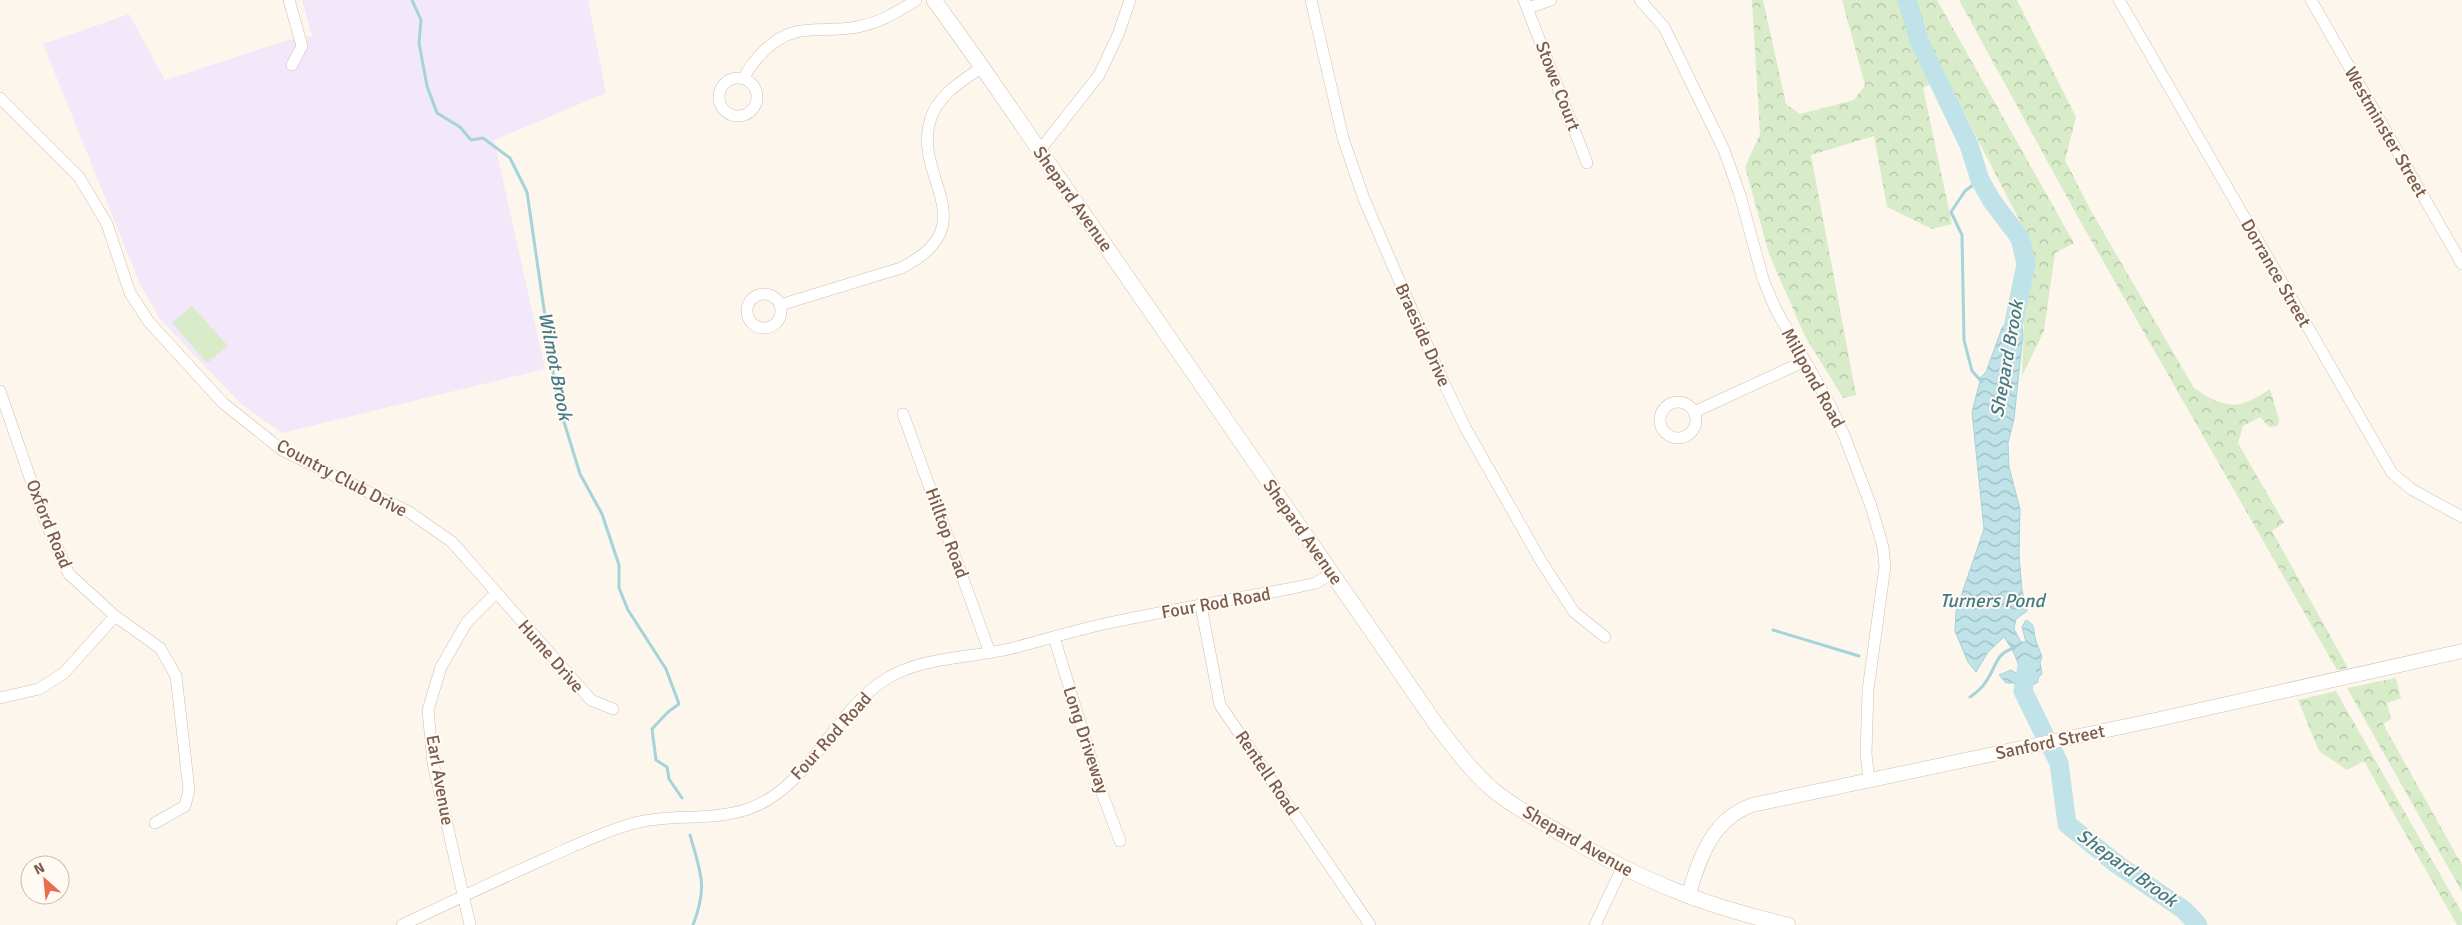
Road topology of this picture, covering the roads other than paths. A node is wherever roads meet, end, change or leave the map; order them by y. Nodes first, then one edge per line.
1 (289, 0) edge
2 (916, 0) edge
3 (934, 0) edge
4 (1130, 0) edge
5 (1311, 0) edge
6 (1551, 0) edge
7 (1640, 0) edge
8 (2119, 0) edge
9 (2311, 0) edge
10 (1526, 4) edge
11 (292, 65) dead end
12 (982, 67) junction
13 (744, 78) dead end
14 (0, 98) edge
15 (1040, 150) junction
16 (1587, 163) dead end
17 (2462, 264) edge
18 (780, 305) dead end
19 (1805, 361) junction
20 (0, 391) edge
21 (1694, 412) dead end
22 (903, 414) dead end
23 (2462, 517) edge
24 (1332, 573) junction
25 (496, 593) junction
26 (1201, 606) junction
27 (115, 616) junction
28 (1054, 637) junction
29 (1605, 637) dead end
30 (2462, 651) edge
31 (990, 653) junction
32 (0, 698) edge
33 (613, 709) dead end
34 (1869, 780) junction
35 (155, 822) dead end
36 (1120, 842) dead end
37 (1622, 868) junction
38 (464, 895) junction
39 (1688, 896) junction
40 (402, 925) edge
41 (470, 925) edge
42 (1370, 925) edge
43 (1595, 925) edge
44 (1788, 925) edge

1 - 11 street
2 - 13 street
3 - 12 main road, Shepard Avenue
4 - 15 street
5 - 29 street, Braeside Drive
6 - 10 street
7 - 19 street, Millpond Road
8 - 23 street, Dorrance Street
9 - 17 street, Westminster Street
10 - 16 street, Stowe Court
12 - 15 main road, Shepard Avenue
12 - 18 street
14 - 25 street, Country Club Drive
15 - 24 main road, Shepard Avenue
19 - 21 street
19 - 34 street, Millpond Road
20 - 27 street, Oxford Road
22 - 31 street, Hilltop Road
24 - 26 street, Four Rod Road
24 - 37 main road, Shepard Avenue
25 - 33 street, Hume Drive
25 - 38 street, Earl Avenue
26 - 28 street, Four Rod Road
26 - 42 street, Rentell Road
27 - 32 street
27 - 35 street, Oxford Road
28 - 31 street, Four Rod Road
28 - 36 street, Long Driveway
30 - 34 street, Sanford Street
31 - 38 street, Four Rod Road
34 - 39 street, Sanford Street
37 - 39 main road, Shepard Avenue
37 - 43 street
38 - 40 street, Four Rod Road
38 - 41 street, Earl Avenue
39 - 44 main road, Shepard Avenue

